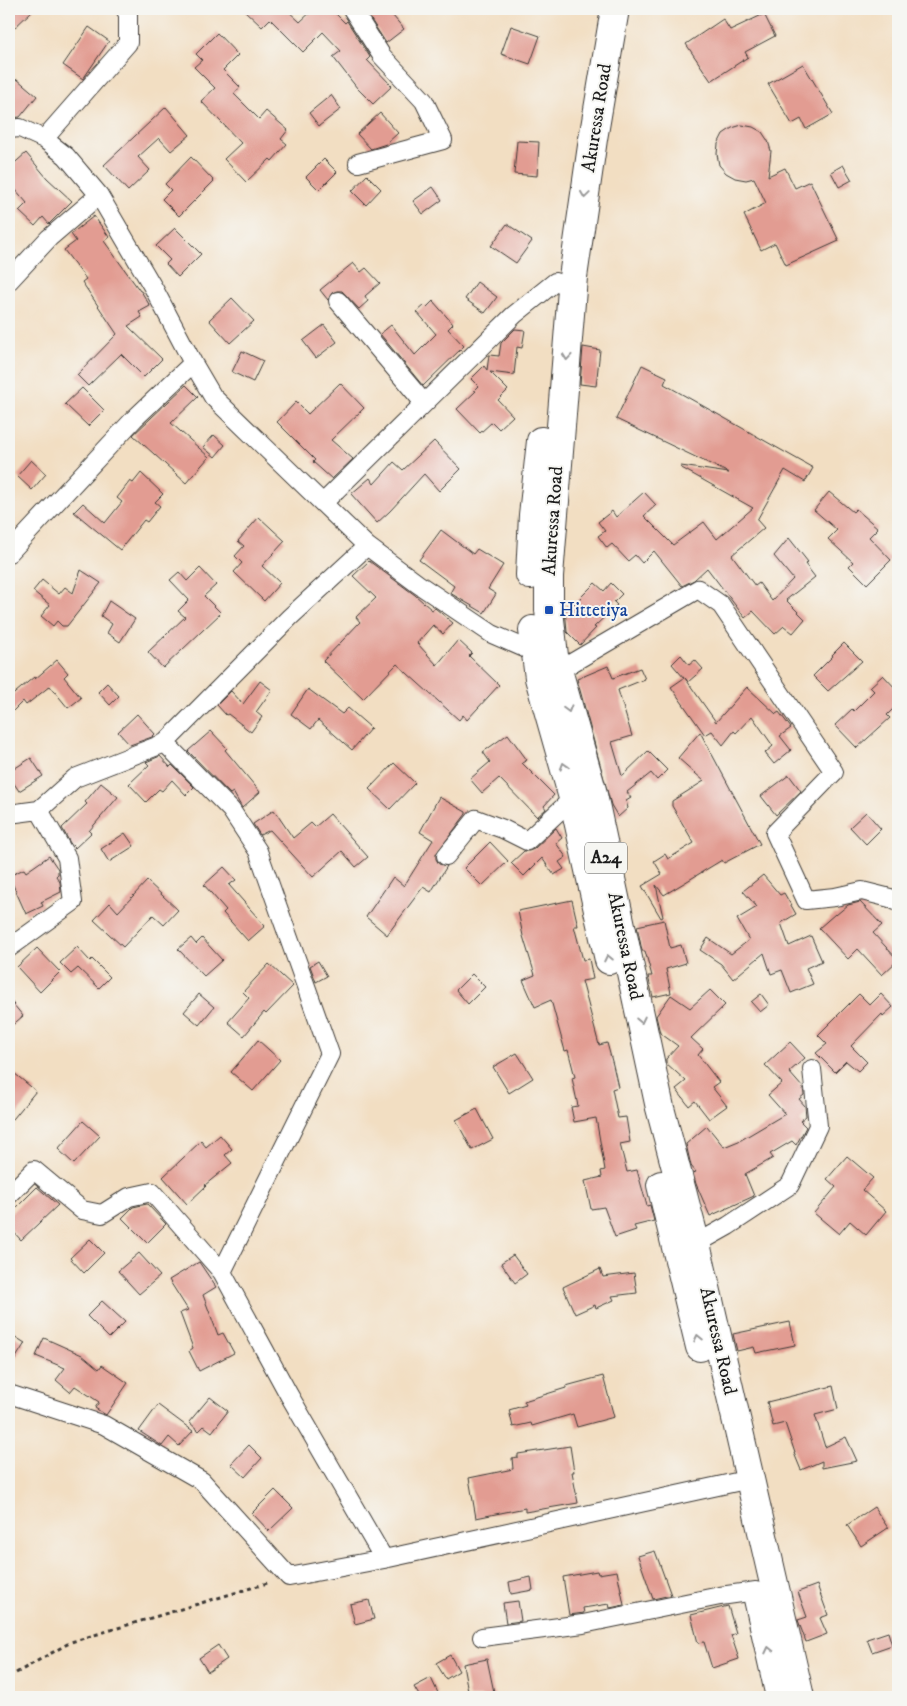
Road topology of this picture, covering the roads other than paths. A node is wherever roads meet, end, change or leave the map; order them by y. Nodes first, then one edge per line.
1 (125, 9) edge
2 (352, 9) edge
3 (596, 9) edge
4 (615, 9) edge
5 (9, 129) edge
6 (583, 138) junction
7 (44, 140) junction
8 (358, 163) dead end
9 (99, 195) junction
10 (9, 281) edge
11 (555, 282) junction
12 (338, 301) dead end
13 (192, 363) junction
14 (424, 403) junction
15 (324, 503) junction
16 (367, 546) junction
17 (9, 553) edge
18 (549, 660) junction
19 (165, 743) junction
20 (574, 798) junction
21 (39, 810) junction
22 (9, 814) edge
23 (446, 856) dead end
24 (898, 902) edge
25 (9, 948) edge
26 (812, 1069) dead end
27 (9, 1195) edge
28 (686, 1246) junction
29 (222, 1272) junction
30 (9, 1394) edge
31 (741, 1480) junction
32 (384, 1559) junction
33 (756, 1590) junction
34 (482, 1637) dead end
35 (780, 1697) edge
36 (800, 1697) edge

1 - 7 street
2 - 8 street
3 - 6 highway, Akuressa Road / A24
4 - 6 highway, Akuressa Road / A24
5 - 7 street
6 - 11 highway, Akuressa Road / A24
6 -> 18 highway, Akuressa Road / A24
7 - 9 street
9 - 10 street
9 - 13 street
11 - 14 street
11 - 18 highway, Akuressa Road / A24
12 - 14 street
13 - 15 street
13 - 17 street
14 - 15 street
15 - 16 street
16 - 18 street
16 - 19 street
20 -> 18 highway, Akuressa Road / A24
18 - 24 street
18 -> 28 highway, Akuressa Road / A24
19 - 21 street
19 - 29 street
20 - 23 street
28 -> 20 highway, Akuressa Road / A24
21 - 22 street
21 - 25 street
26 - 28 street
27 - 29 street
28 - 31 highway, Akuressa Road / A24
29 - 32 street
30 - 32 street
31 - 32 street
31 - 33 highway, Akuressa Road / A24
31 - 36 highway, Akuressa Road / A24
33 - 34 street
35 -> 33 highway, Akuressa Road / A24

